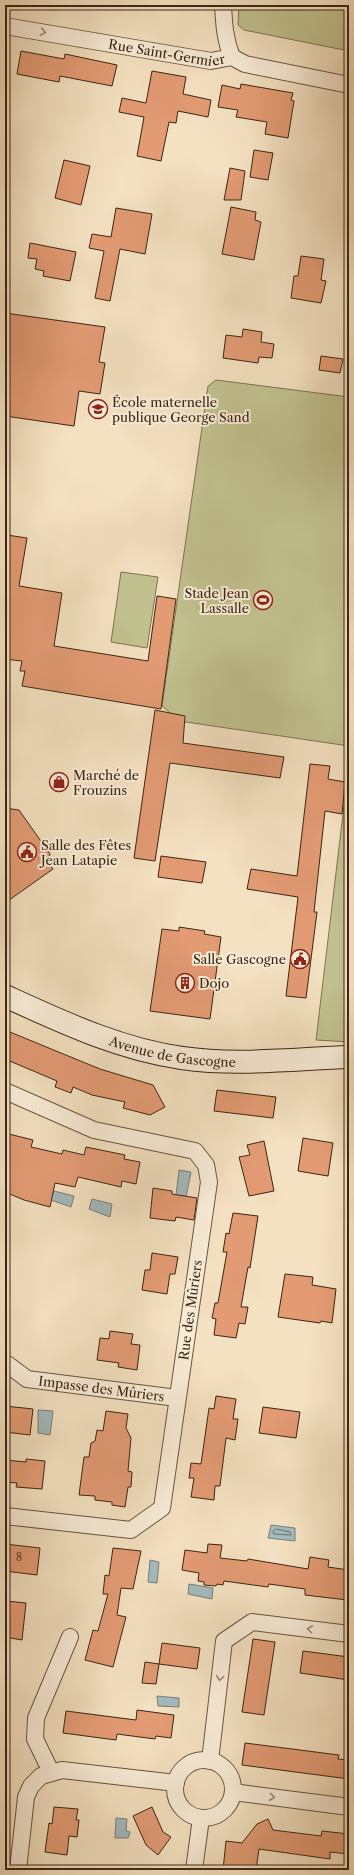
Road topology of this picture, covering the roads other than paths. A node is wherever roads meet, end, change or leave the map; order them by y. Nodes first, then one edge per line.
1 (223, 5) edge
2 (5, 26) edge
3 (232, 57) junction
4 (349, 85) edge
5 (5, 996) edge
6 (349, 1057) edge
7 (5, 1091) edge
8 (7, 1364) dead end
9 (177, 1398) junction
10 (5, 1516) edge
11 (349, 1634) edge
12 (70, 1637) dead end
13 (210, 1761) junction
14 (50, 1772) junction
15 (176, 1783) junction
16 (233, 1792) junction
17 (349, 1807) edge
18 (201, 1818) junction
19 (18, 1870) edge
20 (194, 1870) edge

1 - 3 street
2 -> 3 street, Rue Saint-Germier
3 - 4 street, Rue Saint-Germier
5 - 6 main road, Avenue de Gascogne
7 - 9 street, Rue des Mûriers
8 - 9 street, Impasse des Mûriers
9 - 10 street, Rue des Mûriers
11 -> 13 street
12 - 14 street
13 - 15 street
13 - 16 street
14 - 15 street
14 - 19 street
15 - 18 street
16 -> 17 street
16 - 18 street
18 - 20 street

